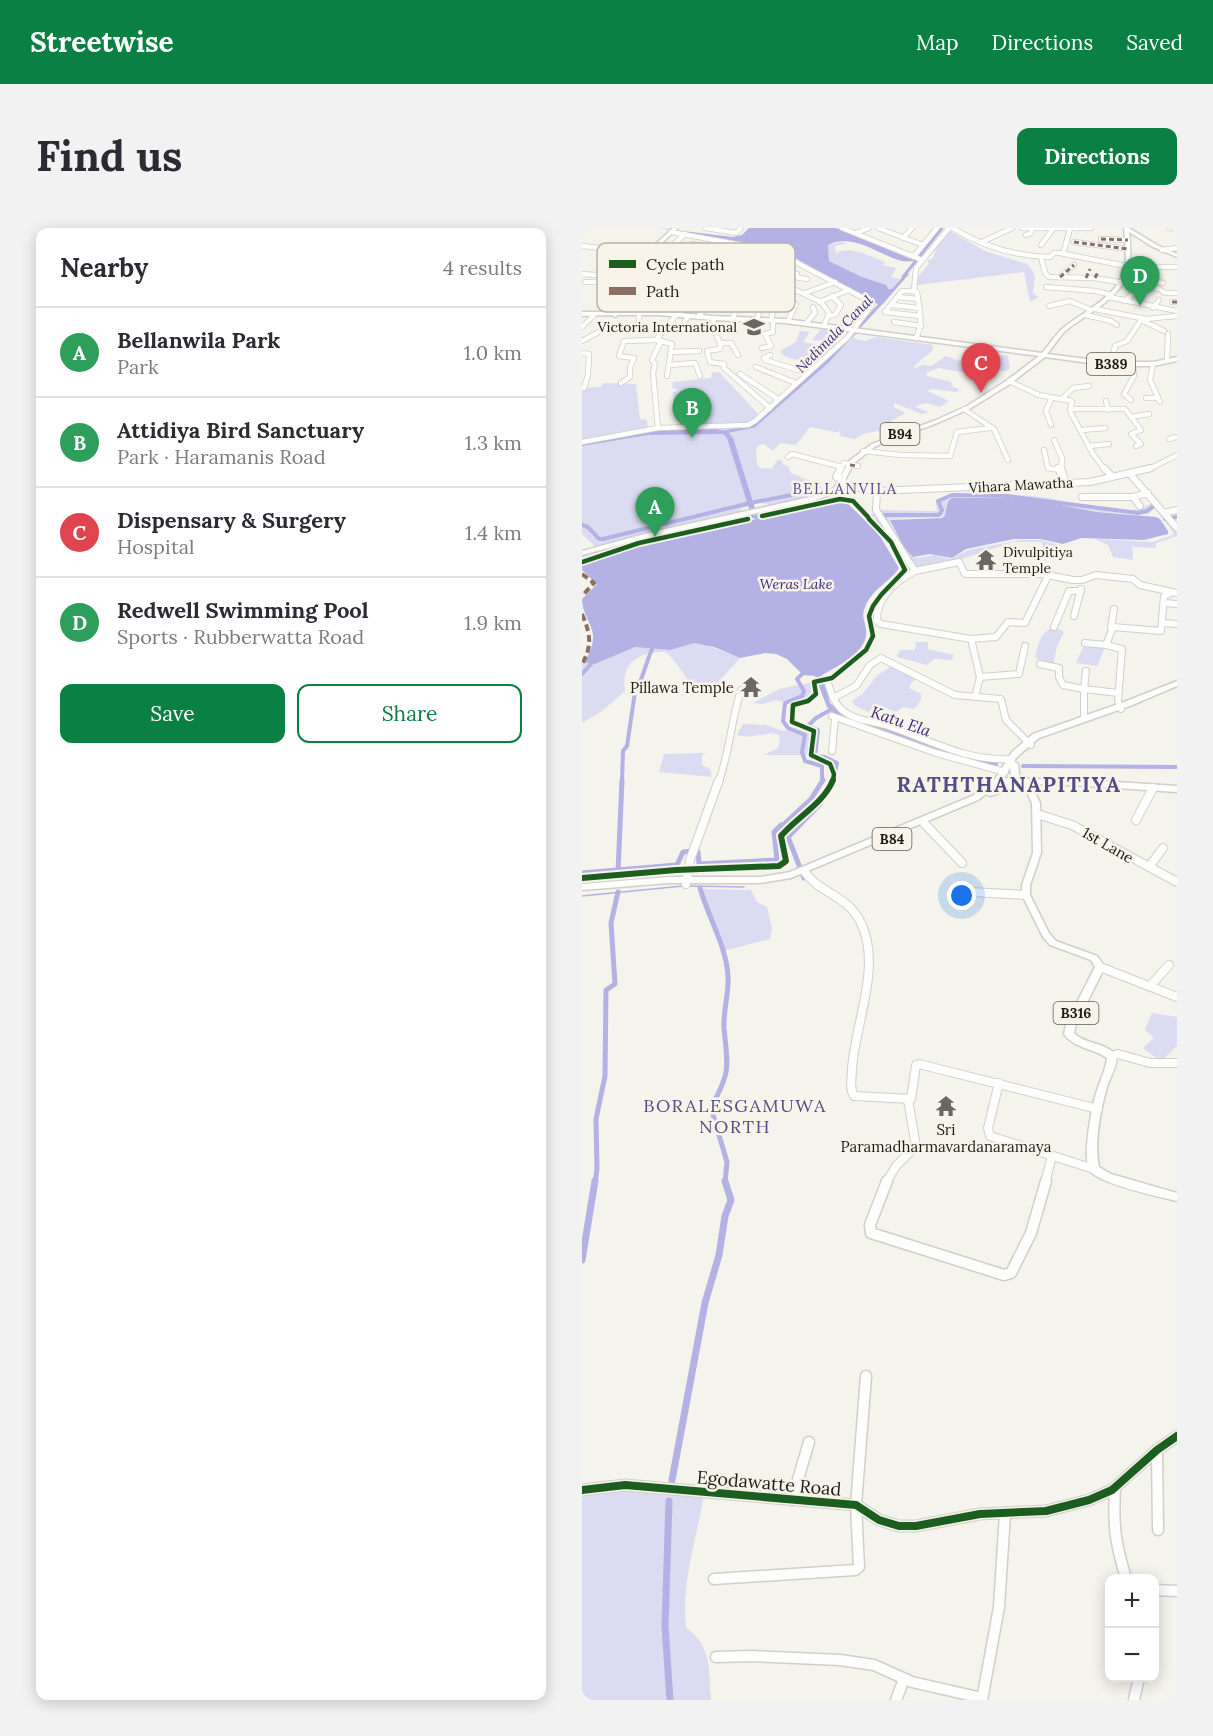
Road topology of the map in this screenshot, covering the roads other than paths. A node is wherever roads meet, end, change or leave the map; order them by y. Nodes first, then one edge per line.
1 (706, 228) edge
2 (741, 228) edge
3 (842, 228) edge
4 (869, 228) edge
5 (878, 228) edge
6 (912, 228) edge
7 (937, 228) edge
8 (951, 228) edge
9 (1012, 228) edge
10 (1022, 228) edge
11 (1031, 228) edge
12 (1045, 228) edge
13 (1091, 228) edge
14 (1126, 228) edge
15 (1169, 228) edge
16 (1053, 229) edge
17 (1070, 229) edge
18 (1177, 229) edge
19 (674, 230) edge
20 (889, 230) edge
21 (856, 233) junction
22 (685, 234) junction
23 (1026, 235) dead end
24 (701, 237) junction
25 (903, 237) junction
26 (1102, 238) dead end
27 (1128, 238) junction
28 (734, 242) joint
29 (982, 242) junction
30 (1074, 242) dead end
31 (660, 243) edge
32 (675, 243) edge
33 (693, 243) edge
34 (737, 243) edge
35 (923, 245) junction
36 (1041, 245) dead end
37 (582, 246) edge
38 (597, 248) edge
39 (1177, 248) edge
40 (1128, 249) junction
41 (1162, 250) junction
42 (1063, 254) junction
43 (1177, 256) edge
44 (1041, 257) junction
45 (917, 259) junction
46 (795, 264) edge
47 (1074, 265) dead end
48 (1126, 267) junction
49 (1177, 267) edge
50 (1090, 269) dead end
51 (1098, 272) dead end
52 (795, 273) edge
53 (819, 273) junction
54 (582, 274) edge
55 (597, 276) edge
56 (795, 277) edge
57 (1060, 277) junction
58 (1086, 278) junction
59 (1095, 278) junction
60 (807, 279) junction
61 (597, 281) edge
62 (585, 282) dead end
63 (835, 282) junction
64 (1123, 283) junction
65 (1163, 283) dead end
66 (795, 284) edge
67 (1144, 286) junction
68 (1046, 287) dead end
69 (795, 289) edge
70 (849, 290) junction
71 (1137, 290) dead end
72 (914, 291) junction
73 (805, 293) junction
74 (1177, 293) edge
75 (832, 296) junction
76 (1111, 296) junction
77 (898, 297) junction
78 (918, 299) junction
79 (1159, 300) dead end
80 (1124, 301) junction
81 (819, 302) junction
82 (892, 305) junction
83 (1049, 306) dead end
84 (813, 307) dead end
85 (919, 308) junction
86 (1154, 308) junction
87 (1091, 311) junction
88 (616, 312) edge
89 (702, 312) edge
90 (736, 312) edge
91 (760, 312) edge
92 (773, 312) edge
93 (792, 312) edge
94 (653, 313) joint
95 (582, 314) edge
96 (639, 314) junction
97 (678, 314) junction
98 (1176, 314) edge
99 (594, 315) junction
100 (615, 315) junction
101 (688, 316) junction
102 (828, 316) junction
103 (920, 316) junction
104 (698, 317) junction
105 (713, 318) junction
106 (732, 319) junction
107 (758, 320) junction
108 (772, 320) junction
109 (1141, 320) junction
110 (788, 321) junction
111 (894, 322) dead end
112 (806, 323) junction
113 (1117, 324) dead end
114 (824, 326) junction
115 (921, 326) junction
116 (582, 327) edge
117 (682, 327) dead end
118 (852, 330) junction
119 (916, 338) junction
120 (659, 340) junction
121 (582, 341) edge
122 (721, 344) junction
123 (762, 348) dead end
124 (699, 351) dead end
125 (671, 352) junction
126 (582, 353) edge
127 (738, 355) dead end
128 (771, 355) dead end
129 (1044, 355) junction
130 (1177, 359) edge
131 (1167, 361) junction
132 (1111, 364) junction
133 (1133, 364) junction
134 (1153, 364) junction
135 (669, 365) junction
136 (756, 367) dead end
137 (596, 374) dead end
138 (740, 374) dead end
139 (808, 374) junction
140 (588, 375) junction
141 (667, 376) dead end
142 (700, 376) dead end
143 (1009, 381) junction
144 (621, 383) dead end
145 (796, 383) junction
146 (1089, 386) dead end
147 (584, 388) dead end
148 (1052, 398) junction
149 (1146, 398) dead end
150 (778, 399) junction
151 (1062, 399) junction
152 (1131, 400) dead end
153 (1106, 401) dead end
154 (770, 408) junction
155 (964, 409) junction
156 (1070, 409) junction
157 (1108, 410) junction
158 (1149, 414) dead end
159 (1131, 417) junction
160 (1050, 425) dead end
161 (658, 428) junction
162 (990, 428) junction
163 (1105, 428) dead end
164 (1083, 430) junction
165 (1175, 433) edge
166 (1169, 439) dead end
167 (1054, 440) dead end
168 (582, 442) edge
169 (1109, 444) dead end
170 (1089, 446) junction
171 (1136, 446) dead end
172 (1044, 450) dead end
173 (863, 451) junction
174 (1177, 455) edge
175 (1008, 460) dead end
176 (850, 465) junction
177 (858, 466) dead end
178 (841, 468) junction
179 (1130, 474) junction
180 (1112, 476) junction
181 (842, 481) junction
182 (1065, 483) junction
183 (877, 491) junction
184 (1148, 493) junction
185 (1082, 497) dead end
186 (1133, 497) junction
187 (1140, 506) dead end
188 (1177, 510) edge
189 (1164, 513) junction
190 (1177, 528) edge
191 (582, 553) edge
192 (915, 571) junction
193 (1048, 576) junction
194 (1082, 580) junction
195 (1081, 591) junction
196 (1175, 593) edge
197 (1164, 603) junction
198 (1177, 604) edge
199 (1114, 609) dead end
200 (1074, 616) dead end
201 (1163, 623) junction
202 (1177, 624) edge
203 (1054, 627) dead end
204 (1111, 628) junction
205 (971, 639) junction
206 (1085, 643) dead end
207 (1106, 645) junction
208 (1025, 646) dead end
209 (1040, 664) dead end
210 (1086, 671) dead end
211 (980, 677) junction
212 (827, 680) dead end
213 (1177, 685) edge
214 (1084, 689) junction
215 (741, 690) dead end
216 (1118, 693) junction
217 (975, 697) junction
218 (833, 698) junction
219 (1120, 708) junction
220 (1084, 718) junction
221 (1029, 743) junction
222 (832, 751) dead end
223 (1013, 761) junction
224 (1005, 772) junction
225 (1024, 783) junction
226 (1001, 784) junction
227 (1153, 788) junction
228 (1177, 789) edge
229 (1037, 814) junction
230 (1136, 820) dead end
231 (924, 823) junction
232 (902, 831) junction
233 (1163, 848) dead end
234 (962, 863) dead end
235 (1149, 867) junction
236 (804, 874) junction
237 (686, 879) junction
238 (1177, 882) edge
239 (582, 887) edge
240 (971, 891) dead end
241 (582, 892) edge
242 (1026, 895) junction
243 (1169, 965) dead end
244 (1100, 967) junction
245 (1150, 986) junction
246 (1177, 997) edge
247 (1112, 1056) junction
248 (1177, 1063) edge
249 (999, 1083) junction
250 (908, 1100) junction
251 (1098, 1109) junction
252 (1052, 1156) junction
253 (1094, 1169) junction
254 (1177, 1197) edge
255 (866, 1376) dead end
256 (1177, 1436) edge
257 (810, 1442) dead end
258 (1157, 1450) junction
259 (1116, 1488) junction
260 (582, 1490) edge
261 (792, 1500) junction
262 (856, 1505) junction
263 (1005, 1514) junction
264 (1158, 1530) dead end
265 (1125, 1574) edge
266 (714, 1579) dead end
267 (1159, 1590) edge
268 (1177, 1591) edge
269 (716, 1657) dead end
270 (904, 1679) junction
271 (1138, 1682) edge
272 (982, 1699) edge
273 (896, 1700) edge
274 (1134, 1700) edge

1 - 2 street
3 - 21 street
4 - 21 street
5 - 20 street
6 - 25 street
7 - 35 street
8 - 29 street
8 - 45 street
9 - 29 street
10 - 11 street
11 - 12 street
11 - 23 street
12 - 16 street
13 - 17 street
14 - 27 main road
14 - 41 main road
15 - 18 street
16 - 17 street
16 - 36 street
17 - 42 street
19 - 22 street
19 - 31 main road
20 - 25 street
21 - 45 street
22 - 24 street
22 - 32 street
24 - 28 street
24 - 33 street
25 - 35 street
26 - 27 street
27 - 40 main road
28 - 34 street
29 - 44 street
30 - 40 street
35 - 45 street
37 - 38 street
39 - 41 street
40 - 48 main road
41 - 43 main road
42 - 44 street
42 - 48 street
44 - 57 street
45 - 72 street
46 - 53 street
47 - 57 street
48 - 49 street
48 - 64 main road
50 - 58 street
51 - 59 street
52 - 60 street
53 - 60 street
53 - 63 street
54 - 55 street
56 - 60 street
57 - 58 street
58 - 59 street
59 - 64 street
60 - 66 street
61 - 62 street
63 - 70 street
63 - 73 street
64 - 67 street
64 - 76 main road, B94
65 - 67 street
67 - 74 street
68 - 76 street
69 - 73 street
70 - 75 street
70 - 118 street
71 - 80 street
72 - 77 street
72 - 78 street
73 - 81 street
75 - 81 street
75 - 102 street
76 - 80 street
76 - 87 main road, B94
77 - 78 street
77 - 82 street
78 - 85 street
79 - 86 street
80 - 86 street
81 - 102 street
82 - 85 street
82 - 103 street
83 - 87 street
84 - 112 street
85 - 103 street
86 - 98 street
87 - 109 street
87 - 113 street
87 - 129 main road, B94
88 - 100 main road
89 - 104 street
90 - 106 street
91 - 107 street
92 - 108 street
93 - 110 street
94 - 96 main road, B389
94 - 97 main road, B389
95 - 99 main road, B389
96 - 100 main road, B389
96 - 121 street
97 - 101 main road, B389
97 - 120 street
98 - 109 street
99 - 100 main road, B389
99 - 116 street
101 - 104 main road, B389
101 - 117 street
102 - 114 street
103 - 115 street
104 - 105 main road, B389
105 - 106 main road, B389
105 - 122 street
106 - 107 main road, B389
107 - 108 main road, B389
108 - 110 main road, B389
108 - 123 street
109 - 131 street
109 - 132 street
110 - 112 main road, B389
111 - 115 street
112 - 114 main road, B389
114 - 118 main road, B389
115 - 119 street
118 - 119 main road, B389
118 - 139 street
119 - 129 main road, B389
120 - 125 street
120 - 144 street
120 - 161 street
122 - 127 street
122 - 154 street
124 - 125 street
125 - 135 street
126 - 140 street
128 - 139 street
129 - 132 main road, B389
129 - 143 main road, B94
130 - 131 main road, B389
131 - 134 main road, B389
132 - 133 main road, B389
133 - 134 main road, B389
133 - 152 street
134 - 149 street
135 - 141 street
135 - 142 street
136 - 145 street
137 - 140 street
138 - 150 street
139 - 145 street
140 - 147 street
143 - 148 street
143 - 155 main road, B94
145 - 150 street
146 - 151 street
148 - 151 street
148 - 160 street
150 - 154 street
151 - 156 street
153 - 157 street
154 - 161 street
155 - 162 street
155 - 173 main road, B94
156 - 157 street
156 - 164 street
157 - 159 street
158 - 159 street
159 - 171 street
161 - 168 street
162 - 173 street
162 - 175 street
163 - 164 street
164 - 170 street
165 - 166 street
167 - 182 street
169 - 170 street
170 - 180 street
172 - 182 street
173 - 176 main road, B94
174 - 179 street, Vihara Mawatha
176 - 177 street
176 - 178 street
176 - 181 main road, B94
178 - 178 street
178 - 181 street
179 - 180 street, Vihara Mawatha
179 - 184 street
180 - 182 street, Vihara Mawatha
181 - 183 street, Vihara Mawatha
181 - 191 main road
182 - 183 street, Vihara Mawatha
183 - 192 street
184 - 186 street
184 - 189 street
185 - 186 street
186 - 187 street
188 - 189 street
189 - 190 street
192 - 193 street
192 - 205 street
193 - 194 street
193 - 205 street
194 - 195 street
194 - 196 street
195 - 200 street
195 - 203 street
196 - 197 street
197 - 198 street
197 - 201 street
199 - 204 street
201 - 202 street
201 - 204 street
204 - 207 street
205 - 211 street
206 - 207 street
207 - 216 street
208 - 211 street
209 - 214 street
210 - 214 street
211 - 217 street
212 - 218 street
213 - 219 main road, B84
214 - 216 street
214 - 220 street
215 - 237 street
216 - 219 street
217 - 218 street
217 - 221 street
218 - 223 street
219 - 220 main road, B84
219 - 221 main road, B84
220 - 221 main road, B84
221 - 223 main road, B84
222 - 224 street
223 - 224 main road, B84
223 - 225 main road
223 - 226 main road, B84
224 - 226 main road, B84
225 - 226 main road
225 - 227 main road
225 - 229 main road
226 - 231 main road, B84
226 - 232 main road, B84
227 - 228 main road
227 - 230 street
229 - 235 street, 1st Lane
229 - 242 main road
231 - 232 main road, B84
231 - 234 street
232 - 236 main road, B84
233 - 235 street
235 - 238 street, 1st Lane
236 - 237 main road, B84
236 - 250 street
237 - 239 main road, B84
237 - 241 main road, B84
240 - 242 street
242 - 244 main road
243 - 245 street
244 - 245 street
244 - 247 main road, B316
245 - 246 street
247 - 248 street
247 - 251 main road
249 - 250 street
249 - 251 street
249 - 252 street
250 - 252 street
251 - 253 main road
252 - 253 street
253 - 254 main road
255 - 262 street
256 - 258 street, Egodawatte Road
257 - 261 street
258 - 259 street, Egodawatte Road
258 - 264 street
259 - 263 street, Egodawatte Road
259 - 265 street
260 - 261 street, Egodawatte Road
261 - 262 street, Egodawatte Road
262 - 263 street, Egodawatte Road
262 - 266 street
263 - 272 street
267 - 268 street
269 - 270 street
270 - 272 street
270 - 273 street
271 - 274 street

